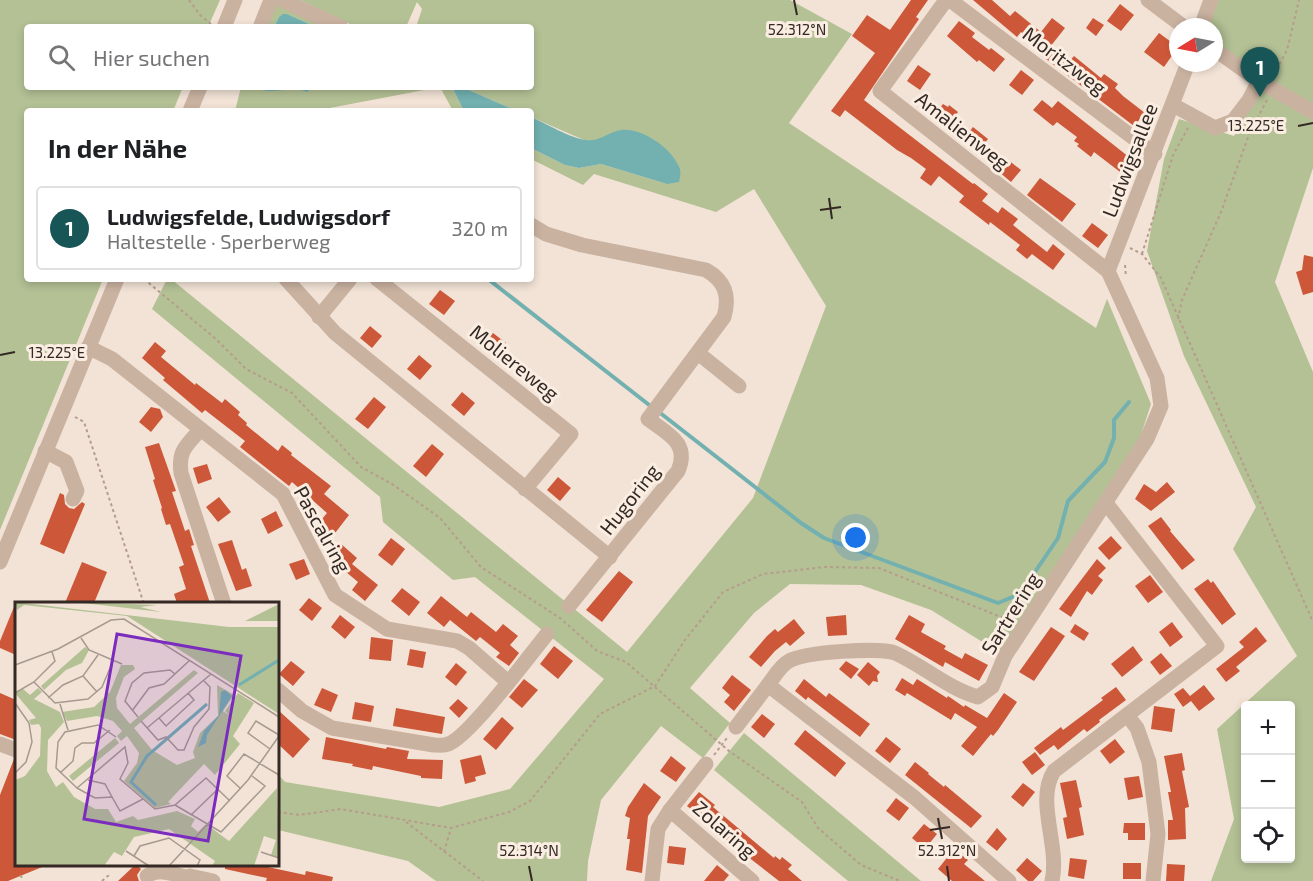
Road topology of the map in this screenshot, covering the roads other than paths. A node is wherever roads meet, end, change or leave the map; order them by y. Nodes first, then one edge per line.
1 (235, 0) edge
2 (271, 0) edge
3 (282, 0) edge
4 (948, 0) edge
5 (1148, 0) edge
6 (1211, 0) edge
7 (1172, 18) edge
8 (1204, 18) edge
9 (219, 24) edge
10 (262, 24) edge
11 (334, 24) edge
12 (1223, 56) edge
13 (1185, 72) edge
14 (1265, 89) junction
15 (199, 90) edge
16 (1173, 105) junction
17 (191, 108) edge
18 (1313, 112) edge
19 (1155, 154) junction
20 (534, 227) edge
21 (1108, 271) junction
22 (116, 282) edge
23 (288, 282) edge
24 (348, 282) edge
25 (381, 282) edge
26 (319, 317) junction
27 (88, 346) junction
28 (698, 353) junction
29 (739, 386) dead end
30 (200, 430) junction
31 (45, 451) junction
32 (525, 489) junction
33 (74, 499) dead end
34 (1106, 503) junction
35 (610, 557) junction
36 (0, 562) edge
37 (224, 602) edge
38 (565, 612) road end
39 (547, 634) dead end
40 (508, 682) junction
41 (768, 685) junction
42 (279, 691) edge
43 (1127, 716) junction
44 (736, 727) road end
45 (0, 744) edge
46 (15, 750) edge
47 (706, 764) road end
48 (670, 810) junction
49 (190, 875) edge
50 (147, 876) dead end
51 (213, 881) edge
52 (652, 881) edge
53 (752, 881) edge
54 (1009, 881) edge
55 (1052, 881) edge
56 (1153, 881) edge

1 - 9 street
2 - 10 street
3 - 11 street
4 - 19 street, Moritzweg
4 - 21 street, Amalienweg
5 - 7 street
6 - 8 street
12 - 14 street
13 - 16 street, Ludwigsallee
14 - 16 street
14 - 18 street
15 - 17 street
16 - 19 street, Ludwigsallee
19 - 21 street, Ludwigsallee
20 - 28 street, Hugoring
21 - 34 street, Sartrering
22 - 27 street
23 - 26 street, Hugoring
24 - 26 street
25 - 32 street, Moliereweg
26 - 32 street, Hugoring
27 - 30 street, Pascalring
27 - 31 street
28 - 29 street
28 - 35 street, Hugoring
30 - 37 street
30 - 40 street, Pascalring
31 - 33 street
31 - 36 street
32 - 35 street, Hugoring
34 - 41 street, Sartrering
34 - 43 street
35 - 38 street
39 - 40 street
40 - 42 street
41 - 44 street, Sartrering
41 - 54 street
43 - 55 street
43 - 56 street
45 - 46 street
47 - 48 street, Zolaring
48 - 52 street, Zolaring
48 - 53 street, Zolaring
49 - 50 street
49 - 51 street

